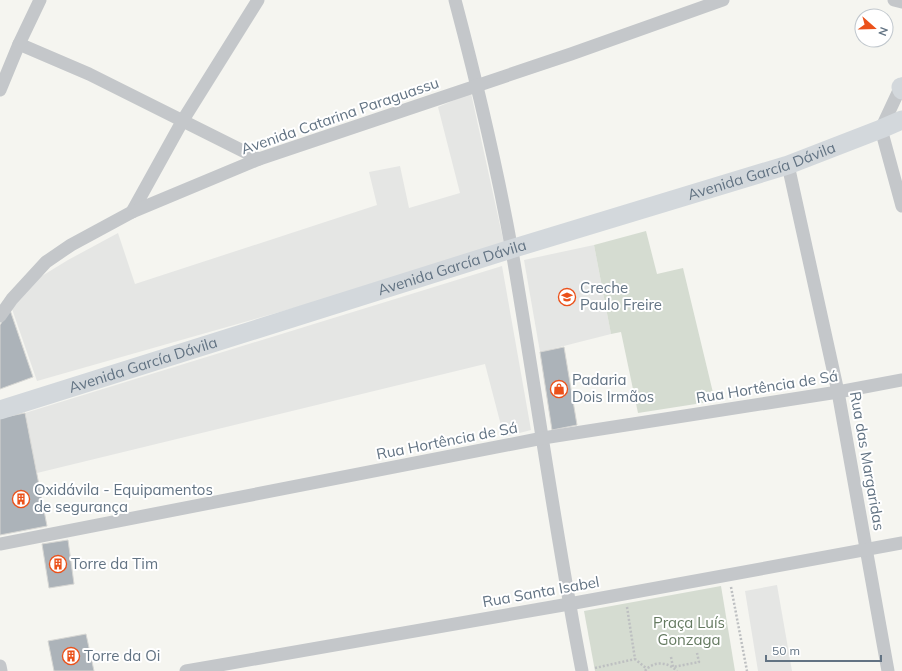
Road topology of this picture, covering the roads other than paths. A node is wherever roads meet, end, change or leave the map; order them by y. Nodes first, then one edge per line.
1 (40, 0) edge
2 (258, 0) edge
3 (455, 0) edge
4 (723, 0) edge
5 (894, 0) edge
6 (902, 2) edge
7 (19, 44) junction
8 (478, 86) junction
9 (902, 87) edge
10 (0, 90) edge
11 (183, 120) junction
12 (902, 120) edge
13 (881, 129) junction
14 (259, 159) junction
15 (788, 165) junction
16 (902, 206) edge
17 (132, 212) junction
18 (511, 249) junction
19 (0, 316) edge
20 (902, 380) edge
21 (838, 392) junction
22 (0, 410) edge
23 (543, 438) junction
24 (902, 543) edge
25 (0, 544) edge
26 (866, 549) junction
27 (569, 604) junction
28 (0, 666) edge
29 (1, 671) edge
30 (186, 671) edge
31 (582, 671) edge
32 (888, 671) edge

1 - 7 street
2 - 11 street
3 - 8 street
4 - 8 street, Avenida Catarina Paraguassu
5 - 6 street
7 - 10 street
7 - 11 street
8 - 14 street, Avenida Catarina Paraguassu
8 - 18 street
9 - 13 street
11 - 14 street
11 - 17 street
12 - 13 main road, Avenida García Dávila
13 - 15 main road, Avenida García Dávila
13 - 16 street
14 - 17 street, Avenida Catarina Paraguassu
15 - 18 main road, Avenida García Dávila
15 - 21 street, Rua das Margaridas
17 - 19 street, Avenida Catarina Paraguassu
18 - 22 main road, Avenida García Dávila
18 - 23 street
20 - 21 street, Rua Hortência de Sá
21 - 23 street, Rua Hortência de Sá
21 - 26 street, Rua das Margaridas
23 - 25 street, Rua Hortência de Sá
23 - 27 street
24 - 26 street, Rua Santa Isabel
26 - 27 street, Rua Santa Isabel
26 - 32 street, Rua das Margaridas
27 - 30 street, Rua Santa Isabel
27 - 31 street
28 - 29 street

